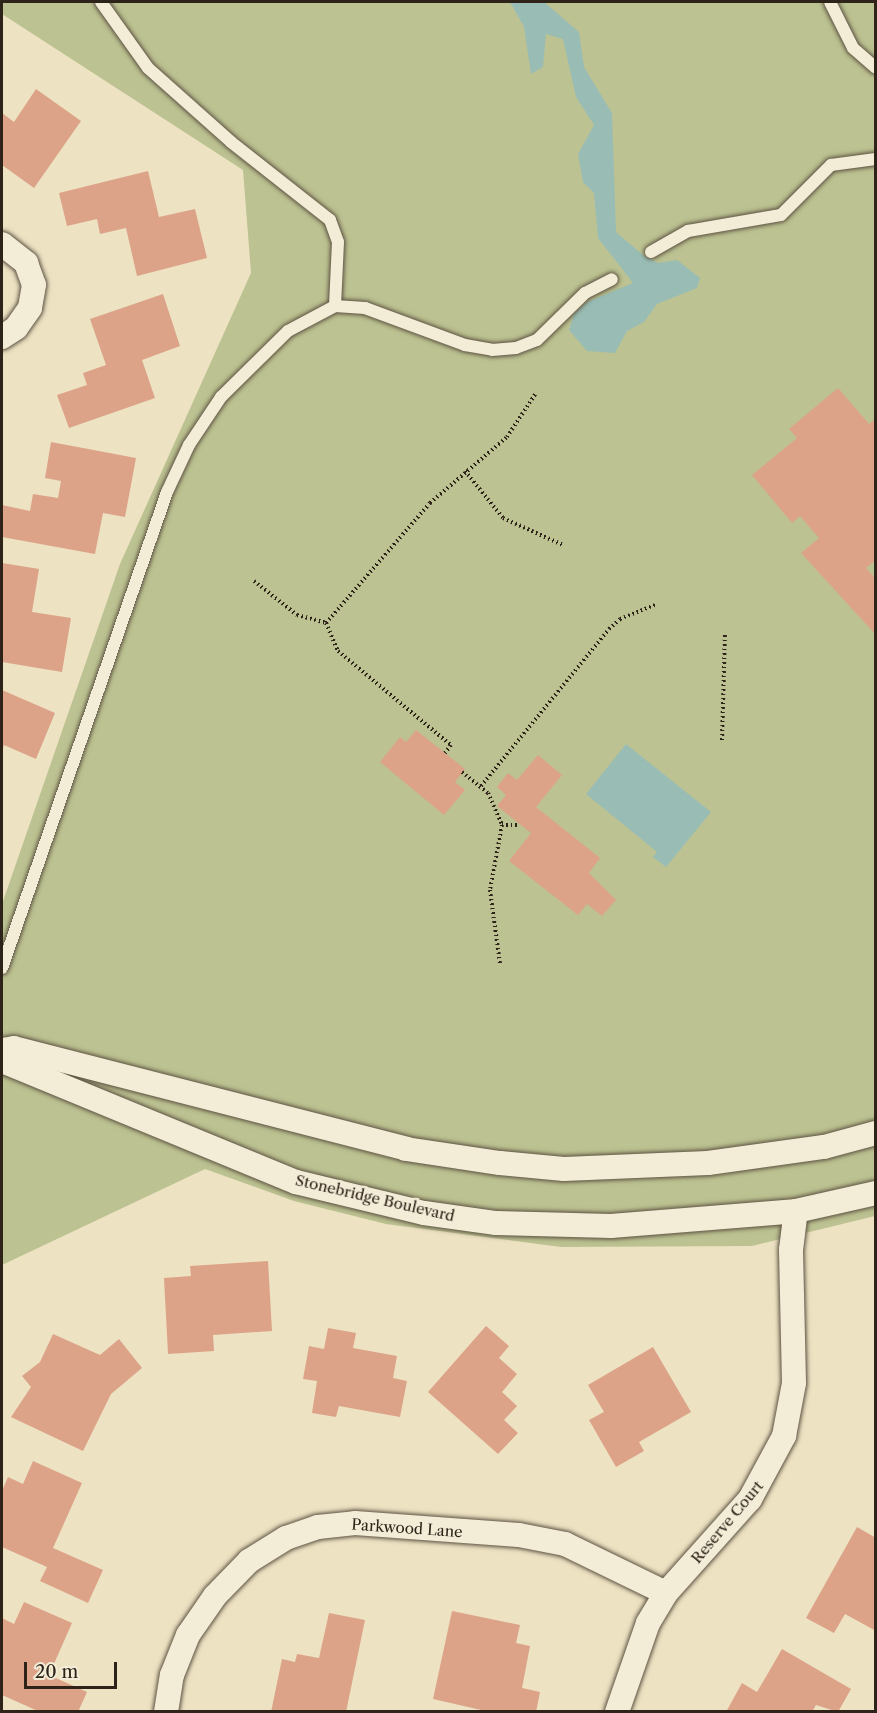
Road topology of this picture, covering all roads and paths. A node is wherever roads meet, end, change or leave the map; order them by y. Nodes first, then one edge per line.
1 (101, 2) edge
2 (825, 2) edge
3 (830, 2) edge
4 (876, 68) edge
5 (876, 159) edge
6 (2, 244) edge
7 (651, 252) dead end
8 (612, 279) dead end
9 (334, 306) junction
10 (2, 337) edge
11 (536, 393) dead end
12 (465, 471) junction
13 (563, 545) dead end
14 (254, 581) dead end
15 (655, 605) dead end
16 (326, 623) junction
17 (725, 633) dead end
18 (722, 740) dead end
19 (445, 753) dead end
20 (462, 772) dead end
21 (482, 786) junction
22 (502, 825) junction
23 (520, 825) dead end
24 (500, 964) dead end
25 (2, 968) edge
26 (2, 1050) edge
27 (2, 1061) edge
28 (876, 1133) edge
29 (876, 1193) edge
30 (796, 1210) junction
31 (666, 1593) junction
32 (165, 1712) edge
33 (617, 1712) edge

1 - 9 lane
2 - 3 lane
3 - 4 lane
5 - 7 lane
6 - 10 street
8 - 9 lane
9 - 25 lane
11 - 12 path
12 - 13 path
12 - 16 path
14 - 16 path
15 - 21 path
16 - 19 path
17 - 18 path
20 - 21 path
21 - 22 path
22 - 23 path
22 - 24 path
26 - 28 street
27 - 30 street, Stonebridge Boulevard
29 - 30 street, Stonebridge Boulevard
30 - 31 street, Reserve Court
31 - 32 street, Parkwood Lane
31 - 33 street, Reserve Court

